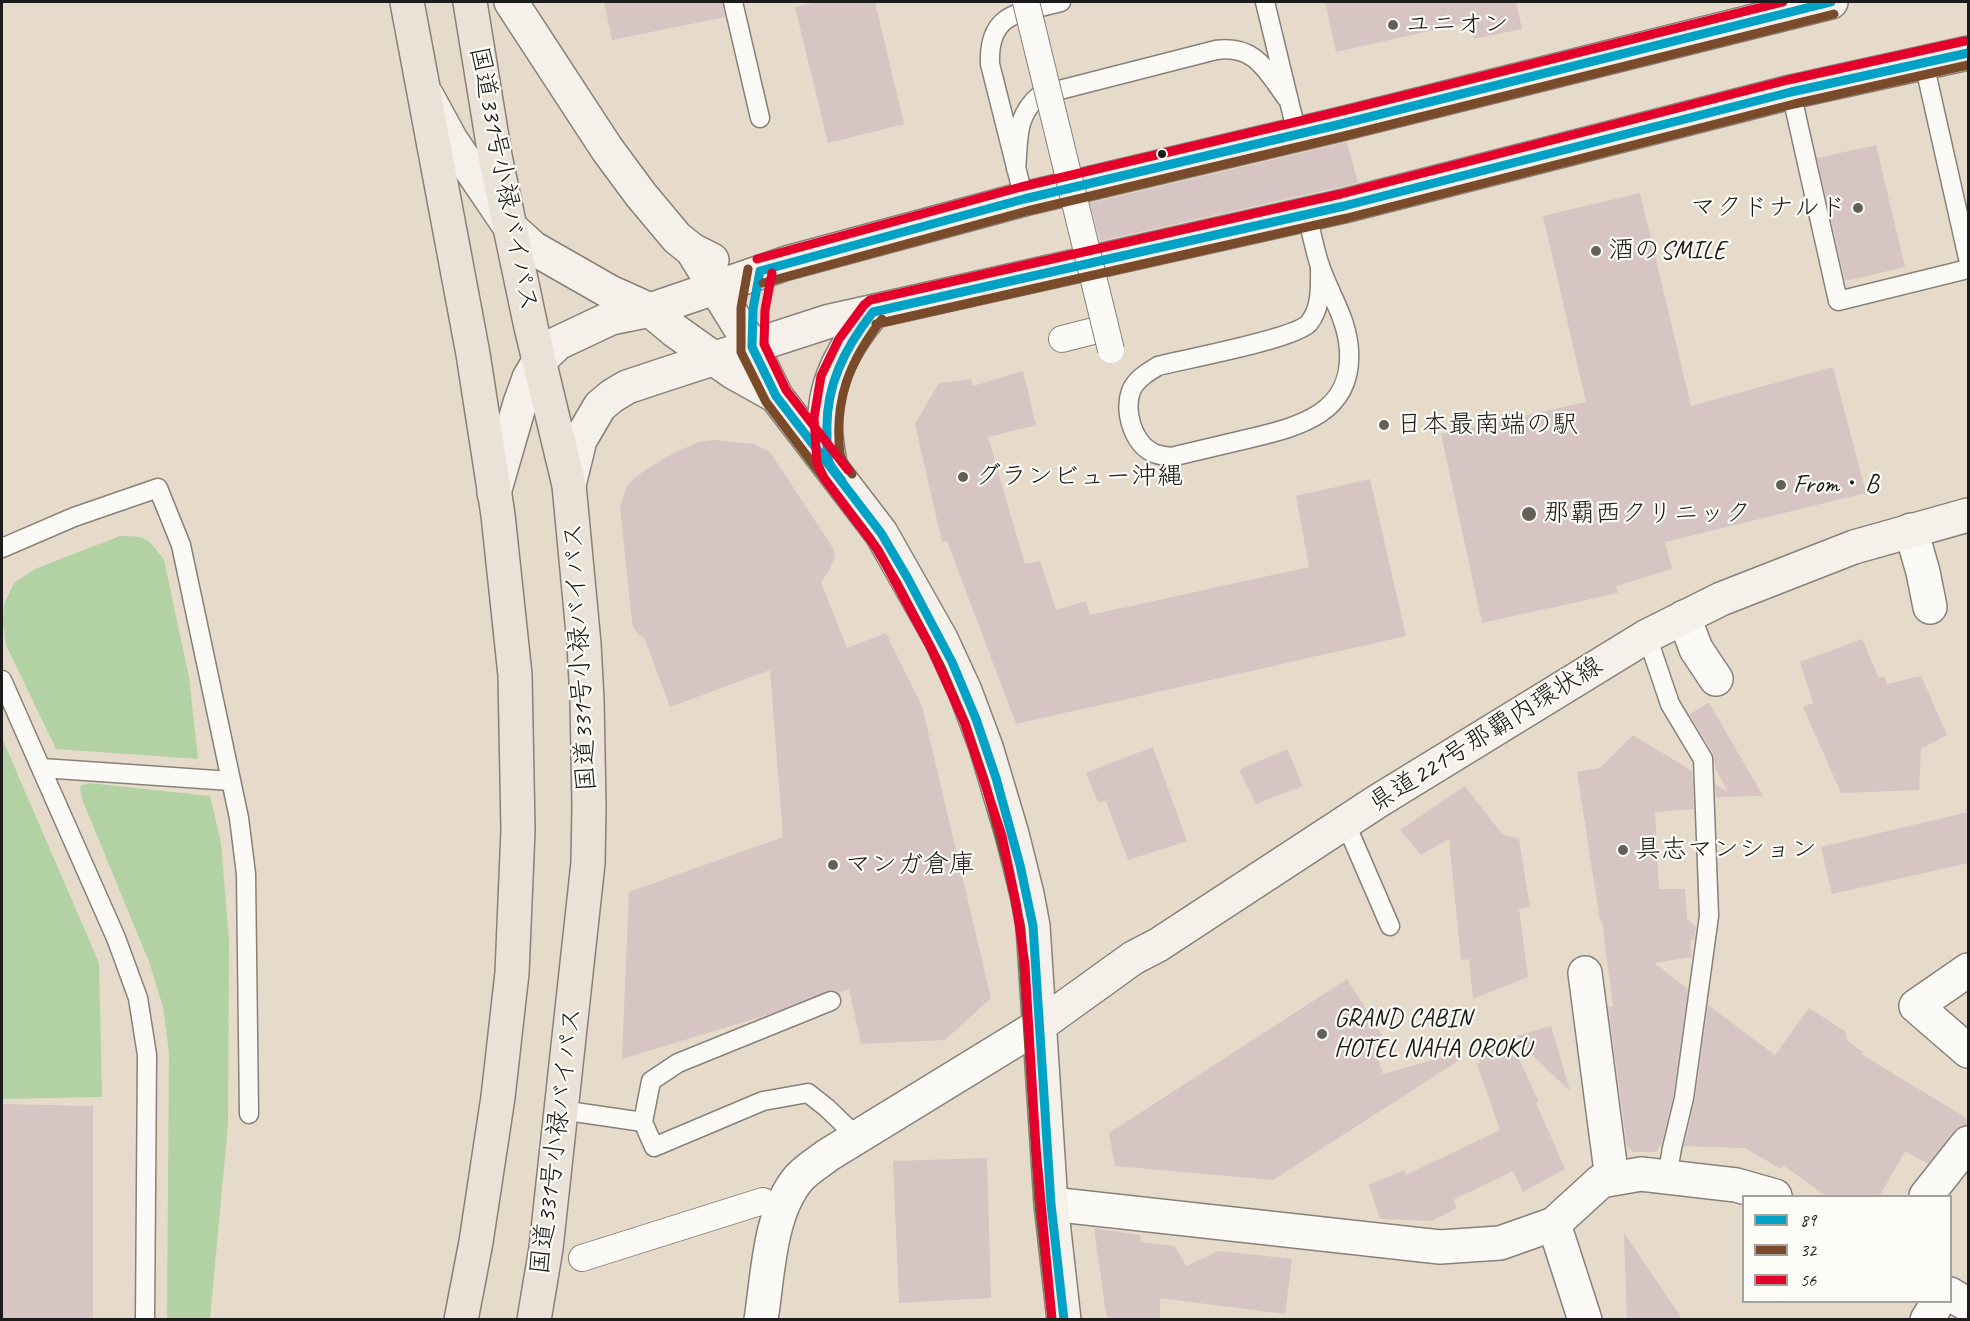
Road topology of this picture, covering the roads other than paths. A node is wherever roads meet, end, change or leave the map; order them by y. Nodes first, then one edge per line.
1 (407, 2) edge
2 (470, 2) edge
3 (511, 2) edge
4 (733, 2) edge
5 (1026, 2) edge
6 (1061, 2) edge
7 (1265, 2) edge
8 (1831, 2) edge
9 (1968, 53) edge
10 (1924, 63) junction
11 (1791, 92) junction
12 (425, 93) junction
13 (1288, 100) junction
14 (760, 118) dead end
15 (1297, 134) junction
16 (1020, 184) junction
17 (1307, 214) junction
18 (510, 227) junction
19 (692, 250) junction
20 (1968, 258) edge
21 (1320, 265) junction
22 (1968, 269) edge
23 (760, 271) junction
24 (716, 287) junction
25 (650, 310) junction
26 (873, 312) junction
27 (747, 330) junction
28 (1062, 339) dead end
29 (713, 358) junction
30 (539, 361) junction
31 (777, 396) junction
32 (830, 464) junction
33 (569, 485) junction
34 (494, 493) junction
35 (1968, 515) edge
36 (1911, 530) junction
37 (2, 548) edge
38 (1930, 607) dead end
39 (1684, 617) junction
40 (1647, 636) junction
41 (1716, 679) dead end
42 (2, 680) edge
43 (42, 768) junction
44 (231, 781) junction
45 (1345, 822) junction
46 (1390, 926) dead end
47 (1968, 970) edge
48 (1585, 973) dead end
49 (831, 1001) dead end
50 (1040, 1025) junction
51 (1968, 1052) edge
52 (561, 1110) junction
53 (249, 1114) dead end
54 (644, 1122) junction
55 (857, 1137) junction
56 (1968, 1143) edge
57 (1668, 1177) junction
58 (1612, 1179) junction
59 (1769, 1195) edge
60 (1928, 1195) edge
61 (763, 1201) dead end
62 (1051, 1204) junction
63 (1554, 1224) junction
64 (582, 1258) dead end
65 (1952, 1295) edge
66 (1937, 1303) edge
67 (1968, 1305) edge
68 (145, 1320) edge
69 (461, 1320) edge
70 (534, 1320) edge
71 (761, 1320) edge
72 (1064, 1320) edge
73 (1585, 1320) edge
74 (1927, 1320) edge

1 - 12 highway
2 - 18 highway, 国道331号小禄バイパス
3 - 19 main road
4 - 14 lane
5 - 28 street, bridge
6 - 16 lane
7 - 13 lane
8 - 15 main road
9 - 10 main road
10 - 11 main road
10 - 20 lane
11 - 17 main road
11 - 22 lane
12 - 18 main road
12 - 34 highway
13 - 15 lane
13 - 16 lane
15 - 16 main road
16 - 23 main road
17 - 21 lane
17 - 26 main road
18 - 25 main road
18 - 30 highway, 国道331号小禄バイパス
19 - 23 main road
19 - 24 main road
21 - 21 lane
23 - 24 main road
23 - 27 main road
24 - 25 main road
24 - 27 main road
25 - 27 main road
25 - 29 main road
25 - 30 main road
26 - 27 main road
26 - 32 main road
27 - 29 main road
27 - 31 main road
29 - 31 main road
29 - 33 main road
30 - 33 highway, 国道331号小禄バイパス
30 - 34 main road
31 - 32 main road
32 - 50 main road
33 - 52 highway, 国道331号小禄バイパス
34 - 69 highway
35 - 36 main road, 県道221号那覇内環状線
36 - 38 street
36 - 39 main road, 県道221号那覇内環状線
37 - 44 lane
39 - 40 main road, 県道221号那覇内環状線
39 - 41 street
40 - 45 main road, 県道221号那覇内環状線
40 - 57 lane
42 - 43 lane
43 - 44 lane
43 - 68 lane
44 - 53 lane
45 - 46 lane
45 - 50 main road, 県道221号那覇内環状線
47 - 51 street
48 - 58 street
49 - 54 lane
50 - 55 street
50 - 62 main road
52 - 54 lane
52 - 70 highway, 国道331号小禄バイパス
54 - 55 lane
55 - 71 street
56 - 60 street
57 - 58 street
57 - 59 street
58 - 63 street
61 - 64 street
62 - 63 street
62 - 72 main road
63 - 73 street
65 - 67 street
66 - 74 street

